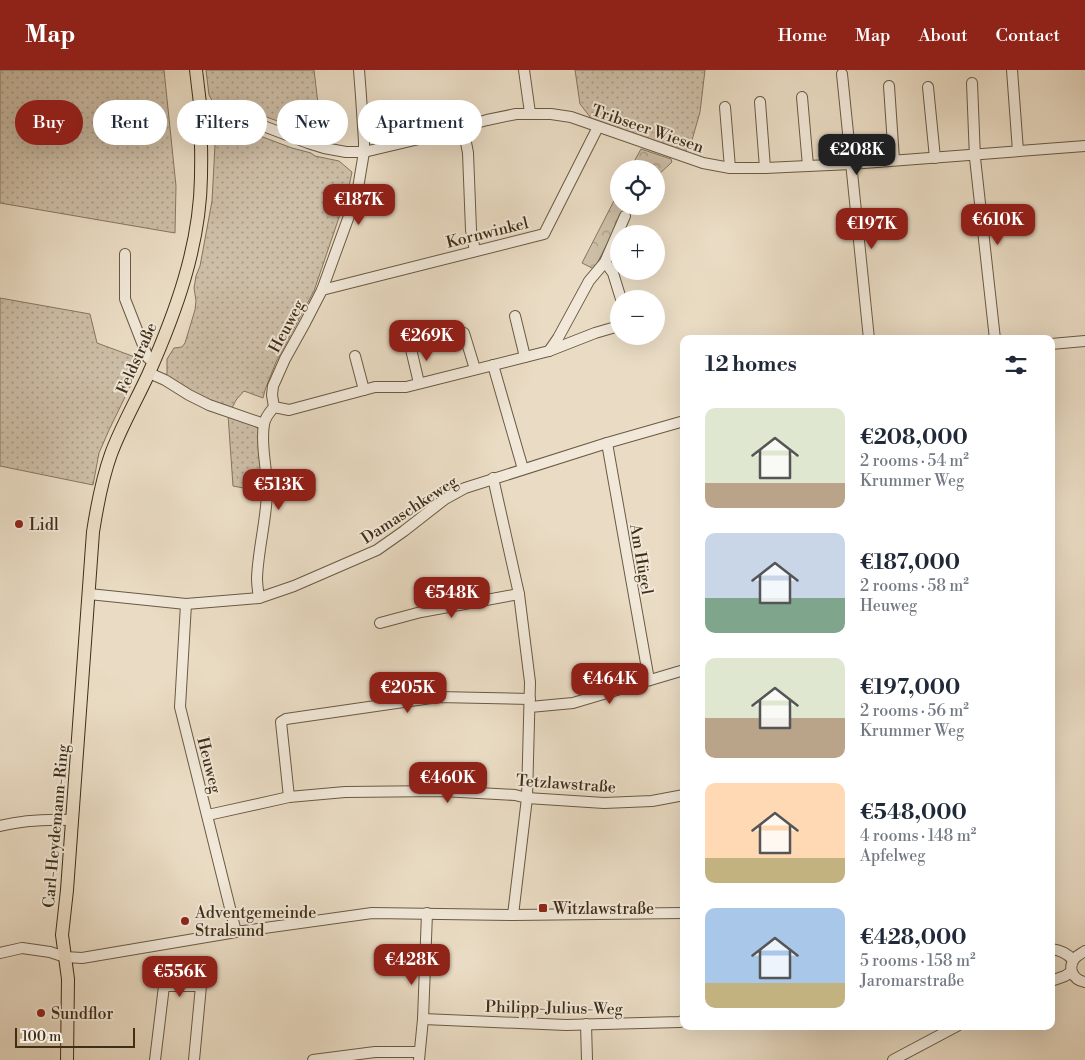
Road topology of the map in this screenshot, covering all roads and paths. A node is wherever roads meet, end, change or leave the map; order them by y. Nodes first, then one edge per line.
1 (196, 70) edge
2 (358, 70) edge
3 (524, 70) edge
4 (1012, 70) edge
5 (842, 74) dead end
6 (972, 83) dead end
7 (890, 86) dead end
8 (928, 87) dead end
9 (802, 97) dead end
10 (200, 100) edge
11 (760, 102) dead end
12 (725, 107) dead end
13 (530, 114) junction
14 (482, 122) edge
15 (598, 127) junction
16 (267, 128) edge
17 (201, 145) edge
18 (394, 145) edge
19 (466, 145) edge
20 (1085, 146) edge
21 (1018, 151) junction
22 (364, 152) junction
23 (975, 154) junction
24 (935, 158) junction
25 (894, 160) junction
26 (851, 164) junction
27 (808, 166) junction
28 (730, 168) junction
29 (765, 168) junction
30 (626, 216) dead end
31 (475, 251) junction
32 (125, 254) dead end
33 (604, 262) junction
34 (322, 290) junction
35 (618, 290) edge
36 (515, 316) dead end
37 (610, 329) edge
38 (464, 333) dead end
39 (869, 335) edge
40 (995, 335) edge
41 (1085, 341) edge
42 (1055, 344) edge
43 (410, 346) dead end
44 (549, 351) junction
45 (355, 356) dead end
46 (525, 357) junction
47 (493, 365) junction
48 (151, 367) junction
49 (475, 370) junction
50 (419, 383) junction
51 (364, 390) junction
52 (274, 407) junction
53 (680, 422) edge
54 (264, 424) junction
55 (607, 443) junction
56 (523, 469) junction
57 (493, 478) junction
58 (89, 594) junction
59 (519, 594) junction
60 (259, 598) junction
61 (186, 604) junction
62 (380, 623) dead end
63 (680, 671) edge
64 (649, 680) junction
65 (530, 703) junction
66 (680, 796) edge
67 (289, 797) junction
68 (527, 798) junction
69 (208, 815) junction
70 (72, 820) junction
71 (0, 826) edge
72 (427, 913) junction
73 (680, 913) edge
74 (513, 915) junction
75 (236, 932) junction
76 (1055, 950) edge
77 (1085, 951) edge
78 (0, 953) edge
79 (65, 957) junction
80 (1073, 960) junction
81 (1071, 972) junction
82 (1055, 980) edge
83 (1085, 982) edge
84 (423, 1019) junction
85 (680, 1022) edge
86 (586, 1024) junction
87 (949, 1030) edge
88 (419, 1056) edge
89 (67, 1060) edge
90 (156, 1060) edge
91 (194, 1060) edge
92 (313, 1060) edge
93 (587, 1060) edge
94 (893, 1060) edge

1 - 10 main road, Feldstraße
2 - 22 street, Heuweg
3 - 13 street
4 - 21 street
5 - 26 street
6 - 23 street
7 - 25 street
8 - 24 street
9 - 27 street
11 - 29 street
12 - 28 street
13 - 14 street, Tribseer Wiesen
13 - 15 street, Tribseer Wiesen
15 - 28 street, Tribseer Wiesen
15 - 31 street, Kornwinkel
16 - 22 street, Tribseer Wiesen
17 - 48 main road, Feldstraße
18 - 22 street, Tribseer Wiesen
19 - 31 street
20 - 21 street, Tribseer Wiesen
21 - 23 street, Tribseer Wiesen
22 - 34 street, Heuweg
23 - 24 street, Tribseer Wiesen
23 - 40 street
24 - 25 street, Tribseer Wiesen
25 - 26 street, Tribseer Wiesen
26 - 27 street, Tribseer Wiesen
26 - 39 street
27 - 29 street, Tribseer Wiesen
28 - 29 street, Tribseer Wiesen
30 - 33 street
31 - 34 street, Kornwinkel
32 - 48 street
33 - 35 street
33 - 44 street
34 - 52 street, Heuweg
36 - 46 street
37 - 44 street
38 - 49 street
41 - 42 street
43 - 50 street
44 - 46 street
45 - 51 street
46 - 47 street
47 - 49 street
47 - 56 street
48 - 54 street
48 - 58 main road, Feldstraße
49 - 50 street
50 - 51 street
51 - 52 street
52 - 54 street, Heuweg
53 - 55 street, Damaschkeweg
54 - 60 street
55 - 56 street, Damaschkeweg
55 - 64 street, Am Hügel
56 - 57 street, Damaschkeweg
57 - 59 street
57 - 60 street, Damaschkeweg
58 - 61 street, Damaschkeweg
58 - 70 main road, Carl-Heydemann-Ring
59 - 62 street
59 - 65 street
60 - 61 street, Damaschkeweg
61 - 69 street, Heuweg
63 - 64 street
64 - 65 street
65 - 67 street
65 - 68 street
66 - 68 street, Tetzlawstraße
67 - 68 street, Tetzlawstraße
67 - 69 street, Tetzlawstraße
68 - 74 street
69 - 75 street, Heuweg
70 - 71 street
70 - 79 main road, Carl-Heydemann-Ring
72 - 74 street
72 - 75 street
72 - 84 street
73 - 74 street
75 - 79 street
76 - 80 street
77 - 80 street
78 - 79 street
79 - 89 main road, Carl-Heydemann-Ring
80 - 81 street
81 - 82 street
81 - 83 street
84 - 86 street, Philipp-Julius-Weg
84 - 88 street
85 - 86 street, Philipp-Julius-Weg
86 - 93 street
87 - 94 street
88 - 92 street
90 - 91 street

